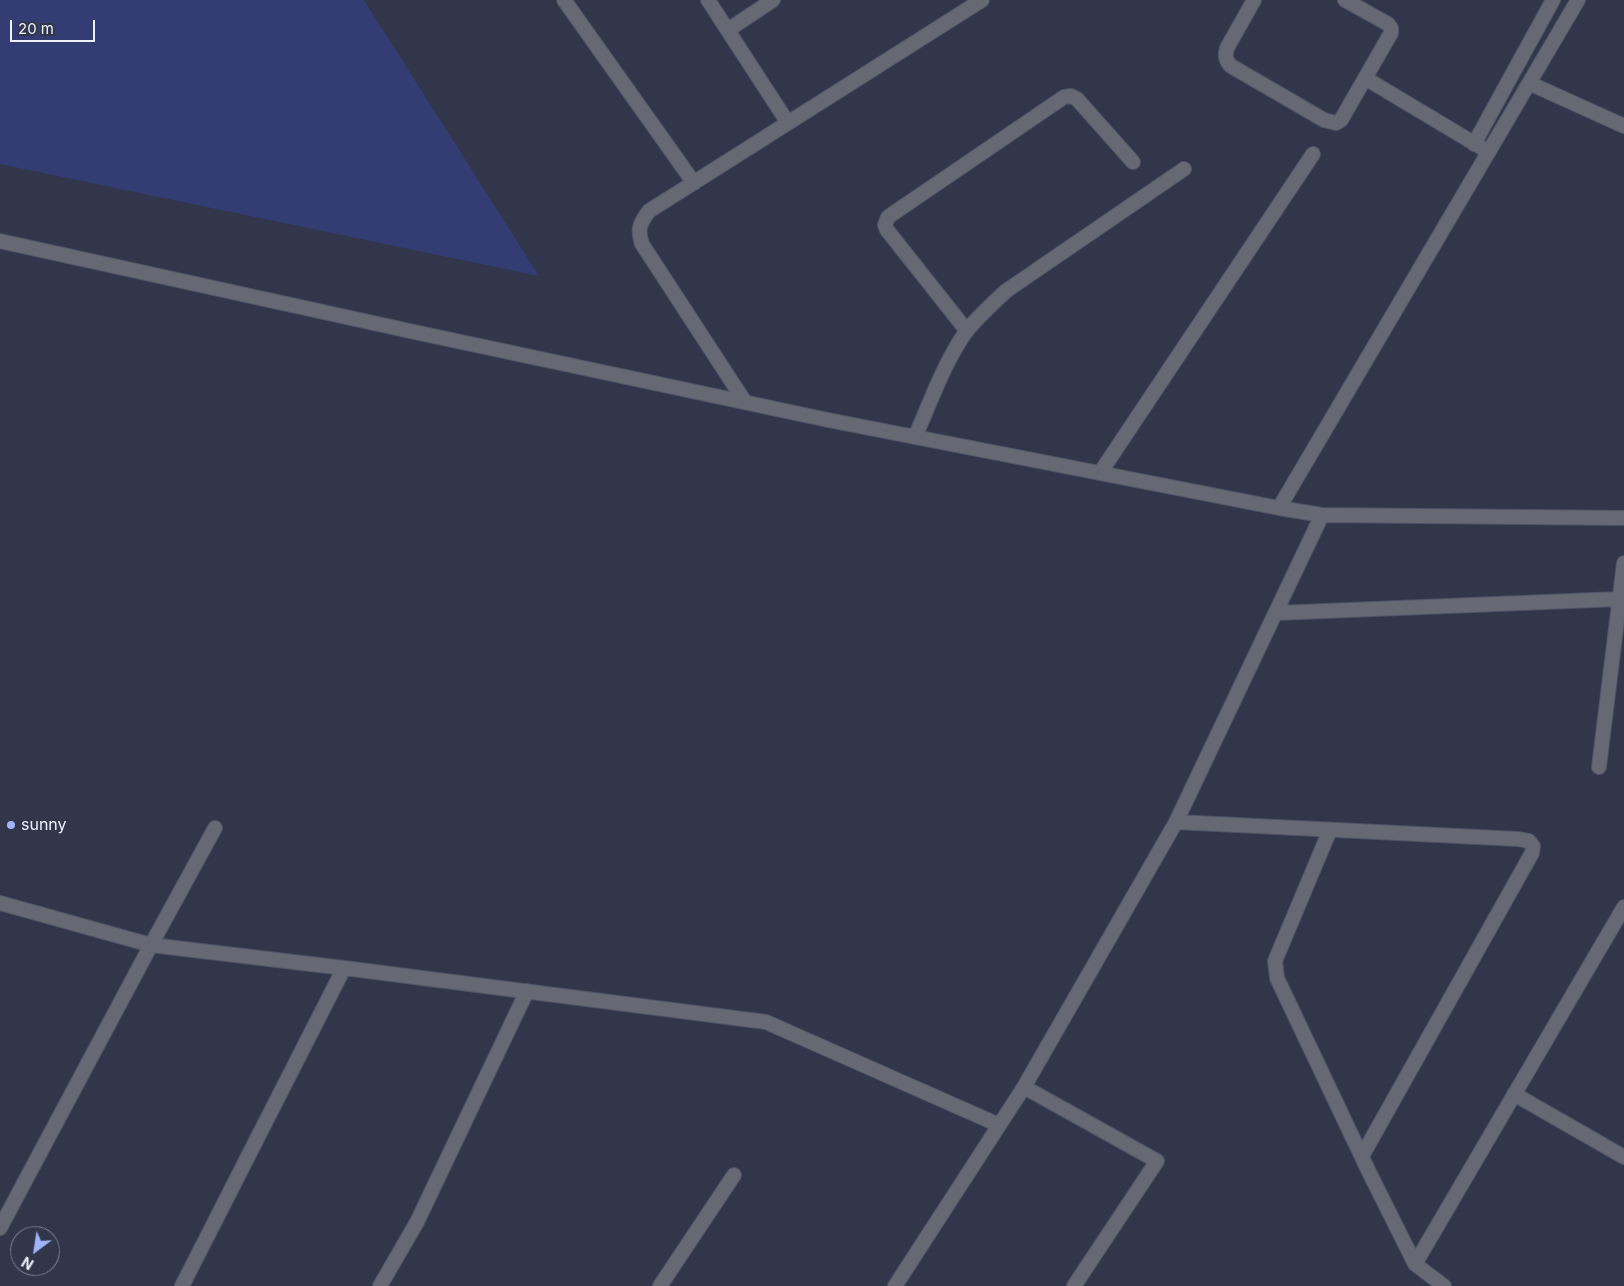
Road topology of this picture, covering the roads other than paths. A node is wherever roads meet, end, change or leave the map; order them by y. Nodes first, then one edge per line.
1 (564, 0) edge
2 (708, 0) edge
3 (773, 0) edge
4 (982, 0) edge
5 (1254, 0) edge
6 (1346, 0) edge
7 (1553, 0) edge
8 (1578, 0) edge
9 (728, 30) junction
10 (1365, 78) junction
11 (1529, 83) junction
12 (788, 123) junction
13 (1624, 126) edge
14 (1474, 144) junction
15 (1489, 152) junction
16 (1313, 154) dead end
17 (1133, 162) dead end
18 (1184, 169) dead end
19 (694, 183) junction
20 (0, 241) edge
21 (967, 331) junction
22 (745, 402) junction
23 (915, 437) junction
24 (1100, 473) junction
25 (1278, 508) junction
26 (1322, 515) junction
27 (1624, 518) edge
28 (1624, 563) edge
29 (1620, 599) junction
30 (1276, 613) junction
31 (1599, 767) dead end
32 (1176, 822) junction
33 (215, 828) dead end
34 (1330, 830) junction
35 (0, 903) edge
36 (1624, 907) edge
37 (151, 945) junction
38 (344, 968) junction
39 (527, 991) junction
40 (1024, 1087) junction
41 (1514, 1094) junction
42 (999, 1125) junction
43 (1362, 1156) junction
44 (1624, 1157) edge
45 (734, 1175) dead end
46 (0, 1228) edge
47 (1415, 1264) junction
48 (182, 1286) edge
49 (380, 1286) edge
50 (660, 1286) edge
51 (895, 1286) edge
52 (1074, 1286) edge
53 (1444, 1286) edge

1 - 19 street
2 - 9 street
3 - 9 street
4 - 12 street
5 - 10 street
6 - 10 street
7 - 14 street
8 - 11 street
9 - 12 street
10 - 14 street
11 - 13 street
11 - 15 street
12 - 19 street
14 - 15 street
15 - 25 street
16 - 24 street
17 - 21 street
18 - 21 street
19 - 22 street
20 - 22 street
21 - 23 street
22 - 23 street
23 - 24 street
24 - 25 street
25 - 26 street
26 - 27 street
26 - 30 street
28 - 29 street
29 - 30 street
29 - 31 street
30 - 32 street
32 - 34 street
32 - 40 street
33 - 37 street
34 - 43 street
34 - 43 street
35 - 37 street
36 - 41 street
37 - 38 street
37 - 46 street
38 - 39 street
38 - 48 street
39 - 42 street
39 - 49 street
40 - 42 street
40 - 52 street
41 - 44 street
41 - 47 street
42 - 51 street
43 - 47 street
45 - 50 street
47 - 53 street

